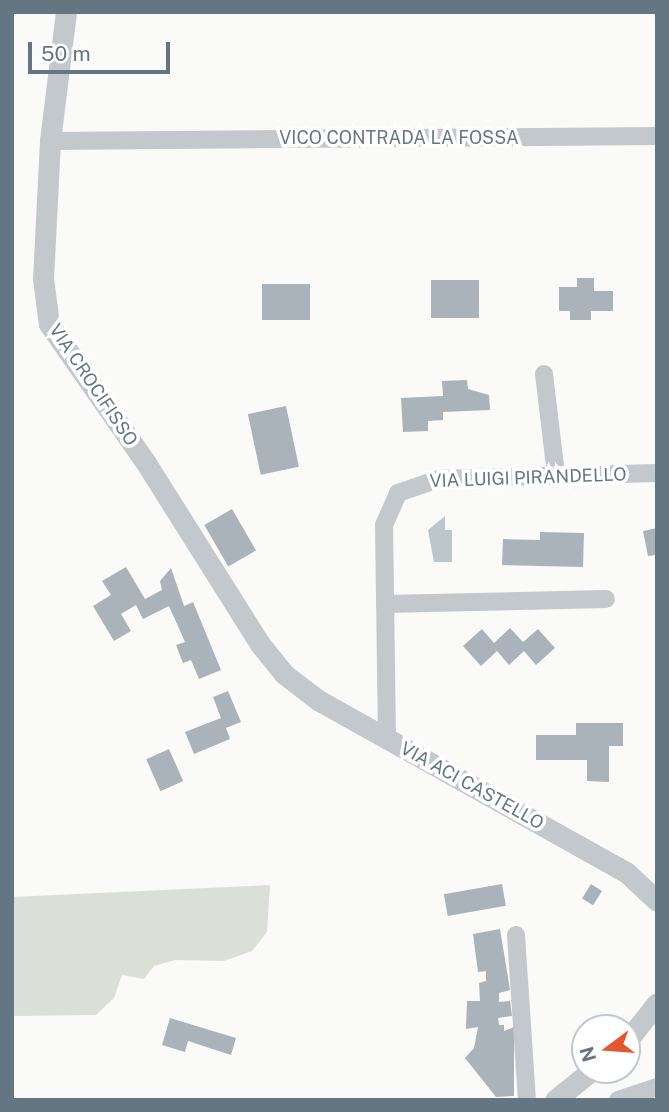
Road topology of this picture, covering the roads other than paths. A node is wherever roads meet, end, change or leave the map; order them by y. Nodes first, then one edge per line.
1 (66, 12) edge
2 (657, 136) edge
3 (50, 141) junction
4 (544, 374) dead end
5 (657, 473) edge
6 (556, 475) junction
7 (606, 599) dead end
8 (385, 604) junction
9 (284, 674) joint
10 (387, 738) junction
11 (657, 901) edge
12 (516, 935) dead end
13 (657, 1003) edge
14 (641, 1023) edge
15 (575, 1084) edge
16 (650, 1093) edge
17 (527, 1100) edge
18 (555, 1100) edge
19 (618, 1100) edge

1 - 3 street, VIA CROCIFISSO
2 - 3 street, VICO CONTRADA LA FOSSA
3 - 9 street, VIA CROCIFISSO
4 - 6 street
5 - 6 street, VIA LUIGI PIRANDELLO
6 - 8 street, VIA LUIGI PIRANDELLO
7 - 8 street
8 - 10 street, VIA LUIGI PIRANDELLO
9 - 10 street, VIA ACI CASTELLO
10 - 11 street, VIA ACI CASTELLO
12 - 17 street
13 - 14 street
15 - 18 street
16 - 19 street

